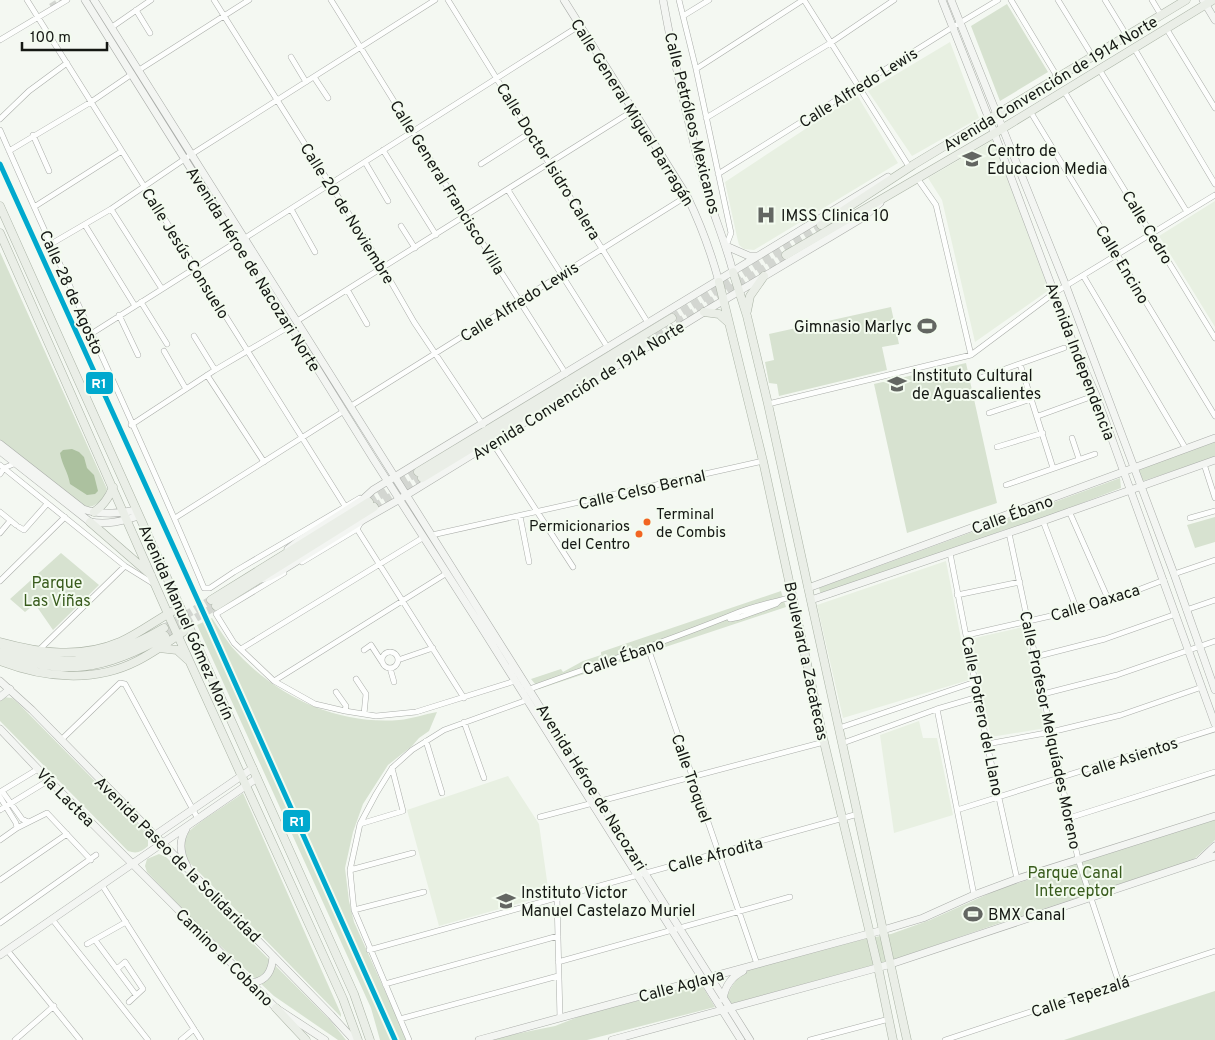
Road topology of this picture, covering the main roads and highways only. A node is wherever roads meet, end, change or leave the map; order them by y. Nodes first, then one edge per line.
1 (86, 0) edge
2 (94, 0) edge
3 (564, 0) edge
4 (663, 0) edge
5 (942, 0) edge
6 (951, 0) edge
7 (1186, 0) edge
8 (1207, 1) edge
9 (1215, 20) edge
10 (997, 114) junction
11 (989, 119) junction
12 (1002, 128) junction
13 (995, 133) junction
14 (910, 165) junction
15 (890, 195) junction
16 (0, 206) edge
17 (821, 225) tunnel mouth
18 (0, 233) edge
19 (242, 240) junction
20 (726, 246) junction
21 (786, 255) tunnel mouth
22 (760, 256) junction
23 (714, 263) junction
24 (733, 272) junction
25 (764, 276) junction
26 (718, 282) junction
27 (739, 292) junction
28 (696, 294) junction
29 (723, 301) junction
30 (31, 302) junction
31 (704, 312) junction
32 (746, 316) junction
33 (672, 318) tunnel mouth
34 (731, 327) junction
35 (59, 337) junction
36 (646, 342) tunnel mouth
37 (1215, 438) edge
38 (0, 444) edge
39 (0, 451) edge
40 (1215, 460) edge
41 (1134, 468) junction
42 (1124, 472) junction
43 (395, 477) junction
44 (388, 482) junction
45 (1142, 486) junction
46 (113, 487) junction
47 (1131, 490) junction
48 (403, 497) junction
49 (94, 512) junction
50 (138, 513) junction
51 (125, 516) junction
52 (90, 522) junction
53 (432, 535) joint
54 (424, 537) joint
55 (281, 557) junction
56 (152, 576) junction
57 (261, 579) junction
58 (808, 588) junction
59 (811, 600) junction
60 (179, 607) junction
61 (168, 614) junction
62 (189, 628) junction
63 (179, 635) junction
64 (0, 643) edge
65 (159, 648) junction
66 (0, 654) edge
67 (0, 661) edge
68 (193, 664) junction
69 (0, 681) edge
70 (1214, 685) edge
71 (10, 689) junction
72 (0, 697) edge
73 (1215, 724) edge
74 (0, 729) edge
75 (253, 768) junction
76 (241, 776) junction
77 (258, 778) junction
78 (246, 786) junction
79 (1215, 816) edge
80 (189, 825) junction
81 (154, 836) junction
82 (162, 844) junction
83 (1215, 846) edge
84 (1215, 856) edge
85 (1196, 863) junction
86 (133, 864) junction
87 (194, 877) junction
88 (883, 930) junction
89 (870, 934) junction
90 (0, 955) edge
91 (273, 956) junction
92 (891, 964) junction
93 (754, 965) junction
94 (878, 967) junction
95 (707, 978) junction
96 (251, 983) junction
97 (723, 996) junction
98 (276, 1008) junction
99 (730, 1008) junction
100 (722, 1010) junction
101 (306, 1040) edge
102 (325, 1040) edge
103 (356, 1040) edge
104 (370, 1040) edge
105 (479, 1040) edge
106 (612, 1040) edge
107 (741, 1040) edge
108 (750, 1040) edge
109 (893, 1040) edge
110 (907, 1040) edge

1 - 19 main road, Avenida Héroe de Nacozari Norte
2 - 19 main road, Avenida Héroe de Nacozari Norte
3 - 23 main road, Calle General Miguel Barragán
4 - 20 main road, Calle Petróleos Mexicanos
5 - 11 main road, Avenida Independencia
6 - 10 main road, Avenida Independencia
7 - 10 main road, Avenida Convención de 1914 Norte
8 - 9 main road
8 - 12 main road, Avenida Convención de 1914 Norte
10 - 11 main road, Avenida Convención de 1914 Norte
10 - 12 main road, Avenida Independencia
11 - 13 main road, Avenida Independencia
11 - 14 main road, Avenida Convención de 1914 Norte
12 - 13 main road, Avenida Convención de 1914 Norte
12 - 41 main road, Avenida Independencia
13 - 15 main road, Avenida Convención de 1914 Norte
13 - 42 main road, Avenida Independencia
14 - 17 main road, Avenida Convención de 1914 Norte
14 - 22 main road, Avenida Convención de 1914 Norte
15 - 21 main road, Avenida Convención de 1914 Norte
15 - 25 main road, Avenida Convención de 1914 Norte
16 - 35 main road, Avenida Manuel Gómez Morín
18 - 30 main road, Avenida Manuel Gómez Morín
19 - 43 main road, Avenida Héroe de Nacozari Norte
19 - 44 main road, Avenida Héroe de Nacozari Norte
20 - 22 main road
20 - 24 main road, Calle Petróleos Mexicanos
22 - 24 main road, Avenida Convención de 1914 Norte
23 - 26 main road, Calle General Miguel Barragán
23 - 28 main road
24 - 26 main road, Avenida Convención de 1914 Norte
24 - 27 main road, Calle Petróleos Mexicanos
25 - 27 main road, Avenida Convención de 1914 Norte
25 - 32 main road
26 - 28 main road, Avenida Convención de 1914 Norte
26 - 29 main road, Boulevard a Zacatecas
27 - 29 main road, Avenida Convención de 1914 Norte
27 - 32 main road, Boulevard a Zacatecas
28 - 43 main road, Avenida Convención de 1914 Norte
29 - 31 main road, Avenida Convención de 1914 Norte
29 - 34 main road, Boulevard a Zacatecas
30 - 35 main road
30 - 46 main road, Avenida Manuel Gómez Morín
31 - 34 main road
31 - 48 main road, Avenida Convención de 1914 Norte
32 - 58 main road, Boulevard a Zacatecas
33 - 36 main road, Avenida Convención de 1914 Norte
34 - 89 main road, Boulevard a Zacatecas
35 - 50 main road, Avenida Manuel Gómez Morín
37 - 41 main road, Calle Ébano
38 - 49 main road
39 - 52 main road
40 - 45 main road, Calle Ébano
41 - 42 main road, Calle Ébano
41 - 45 main road, Avenida Independencia
42 - 47 main road, Avenida Independencia
42 - 58 main road, Calle Ébano
43 - 44 main road, Avenida Convención de 1914 Norte
43 - 48 main road, Avenida Héroe de Nacozari Norte
44 - 48 main road, Avenida Héroe de Nacozari Norte
44 - 55 main road, Avenida Convención de 1914 Norte
45 - 47 main road, Calle Ébano
45 - 70 main road, Avenida Independencia
46 - 49 main road
46 - 51 main road, Avenida Manuel Gómez Morín
47 - 59 main road, Calle Ébano
47 - 73 main road, Avenida Independencia
48 - 53 main road, Avenida Héroe de Nacozari Norte
48 - 54 main road, Avenida Héroe de Nacozari Norte
48 - 57 main road, Avenida Convención de 1914 Norte
49 - 51 main road
50 - 51 main road
50 - 60 main road, Avenida Manuel Gómez Morín
51 - 52 main road
51 - 56 main road, Avenida Manuel Gómez Morín
52 - 56 main road
53 - 95 main road, Avenida Héroe de Nacozari
54 - 95 main road, Avenida Héroe de Nacozari
55 - 57 main road, Avenida Convención de 1914 Norte
55 - 57 main road, Avenida Convención de 1914 Norte
56 - 61 main road, Avenida Manuel Gómez Morín
58 - 59 main road, Boulevard a Zacatecas
59 - 88 main road, Boulevard a Zacatecas
60 - 61 main road
60 - 62 main road, Avenida Manuel Gómez Morín
61 - 63 main road, Avenida Manuel Gómez Morín
61 - 64 main road
62 - 63 main road
62 - 75 main road, Avenida Manuel Gómez Morín
63 - 65 main road
63 - 68 main road, Avenida Manuel Gómez Morín
64 - 66 main road
65 - 67 main road
65 - 68 main road
68 - 76 main road, Avenida Manuel Gómez Morín
69 - 71 main road, Avenida Paseo de la Solidaridad
71 - 72 main road
71 - 81 main road, Avenida Paseo de la Solidaridad
74 - 86 main road, Vía Lactea
75 - 76 main road
75 - 77 main road, Avenida Manuel Gómez Morín
76 - 78 main road, Avenida Manuel Gómez Morín
76 - 81 main road
77 - 78 main road
77 - 104 main road, Avenida Manuel Gómez Morín
78 - 80 main road
78 - 103 main road, Avenida Manuel Gómez Morín
79 - 88 main road, Calle Aglaya
80 - 82 main road
80 - 87 main road
81 - 82 main road, Avenida Paseo de la Solidaridad
82 - 86 main road
82 - 87 main road, Avenida Paseo de la Solidaridad
83 - 85 main road
84 - 85 main road
85 - 92 main road
86 - 90 main road
86 - 96 main road, Camino al Cobano
87 - 91 main road, Avenida Paseo de la Solidaridad
88 - 89 main road, Calle Aglaya
88 - 92 main road, Boulevard a Zacatecas
89 - 93 main road, Calle Aglaya
89 - 94 main road, Boulevard a Zacatecas
91 - 96 main road
91 - 103 main road, Avenida Paseo de la Solidaridad
92 - 94 main road
92 - 110 main road, Boulevard a Zacatecas
93 - 95 main road, Calle Aglaya
93 - 97 main road
94 - 99 main road
94 - 109 main road, Boulevard a Zacatecas
95 - 97 main road, Avenida Héroe de Nacozari
95 - 100 main road, Avenida Héroe de Nacozari
95 - 105 main road, Calle Aglaya
96 - 98 main road, Camino al Cobano
97 - 99 main road, Avenida Héroe de Nacozari
97 - 100 main road
98 - 101 main road
98 - 102 main road, Camino al Cobano
99 - 100 main road
99 - 108 main road, Avenida Héroe de Nacozari
100 - 106 main road
100 - 107 main road, Avenida Héroe de Nacozari

